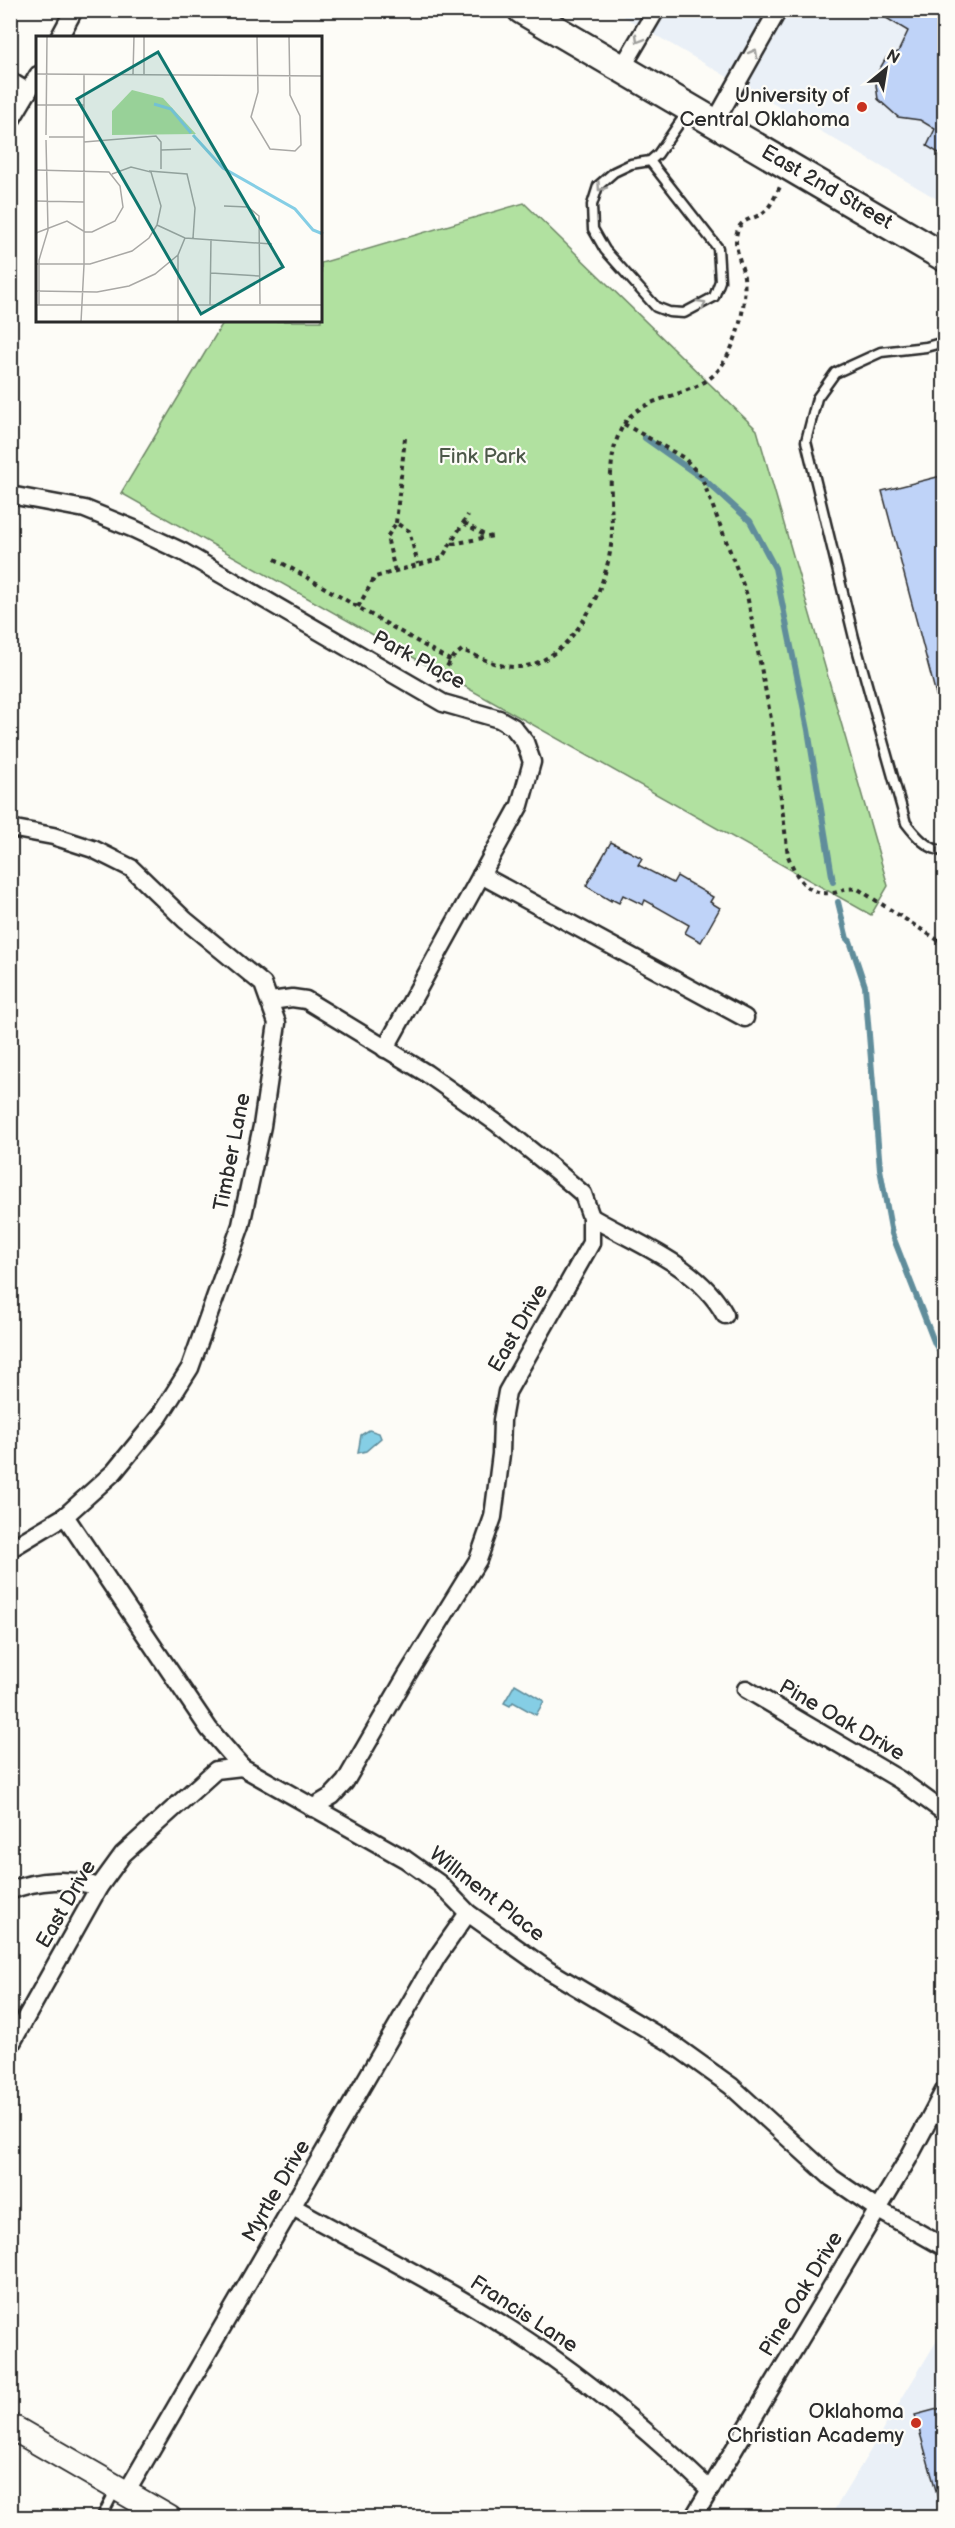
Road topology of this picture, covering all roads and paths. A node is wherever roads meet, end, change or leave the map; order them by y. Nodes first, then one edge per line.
1 (75, 10) edge
2 (522, 10) edge
3 (656, 10) edge
4 (778, 10) edge
5 (60, 36) edge
6 (622, 68) junction
7 (36, 78) edge
8 (10, 81) edge
9 (28, 92) junction
10 (691, 107) junction
11 (10, 122) edge
12 (715, 122) junction
13 (650, 161) junction
14 (791, 165) junction
15 (945, 257) edge
16 (943, 344) edge
17 (624, 424) junction
18 (405, 438) dead end
19 (10, 495) edge
20 (468, 515) dead end
21 (396, 523) junction
22 (464, 523) junction
23 (451, 544) junction
24 (275, 559) dead end
25 (418, 564) junction
26 (395, 571) junction
27 (358, 607) junction
28 (451, 661) junction
29 (430, 695) junction
30 (10, 828) edge
31 (945, 851) edge
32 (481, 875) junction
33 (945, 944) edge
34 (271, 1001) junction
35 (745, 1018) dead end
36 (385, 1049) junction
37 (591, 1217) junction
38 (725, 1315) dead end
39 (65, 1516) junction
40 (10, 1550) edge
41 (746, 1689) dead end
42 (242, 1767) junction
43 (312, 1808) junction
44 (945, 1812) edge
45 (99, 1887) junction
46 (10, 1891) edge
47 (468, 1913) junction
48 (10, 2046) edge
49 (945, 2091) edge
50 (293, 2207) junction
51 (877, 2209) junction
52 (945, 2247) edge
53 (10, 2426) edge
54 (121, 2490) junction
55 (710, 2490) junction
56 (101, 2517) edge
57 (169, 2517) edge
58 (693, 2517) edge

1 - 5 street
2 - 6 main road, East 2nd Street
3 -> 6 street
12 -> 4 street
6 - 10 main road, East 2nd Street
7 - 9 street
8 - 9 street
9 - 11 street
10 - 12 main road, East 2nd Street
10 - 13 lane
12 - 14 main road, East 2nd Street
13 -> 13 lane
14 - 15 main road, East 2nd Street
14 - 17 path
16 - 31 lane
17 - 28 path
17 - 33 path
18 - 21 path
19 - 29 street, Park Place
20 - 22 path
21 - 25 path
21 - 26 path
22 - 23 path
22 - 23 path
23 - 25 path
24 - 27 path
25 - 26 path
26 - 27 path
27 - 28 path
28 - 29 path
29 - 32 street, Park Place
30 - 34 street, Timber Lane
32 - 35 street
32 - 36 street, Park Place
34 - 36 street, East Drive
34 - 39 street, Timber Lane
36 - 37 street, East Drive
37 - 38 street
37 - 43 street, East Drive
39 - 40 street, Timber Lane
39 - 42 street, Willment Place
41 - 44 street, Pine Oak Drive
42 - 43 street, Willment Place
42 - 45 street, East Drive
43 - 47 street, Willment Place
45 - 46 street
45 - 48 street, East Drive
47 - 50 street, Myrtle Drive
47 - 51 street, Willment Place
49 - 51 street, Pine Oak Drive
50 - 54 street, Myrtle Drive
50 - 55 street, Francis Lane
51 - 52 street, Willment Place
51 - 55 street, Pine Oak Drive
53 - 54 street
54 - 56 lane
54 - 57 street
55 - 58 street, Pine Oak Drive

